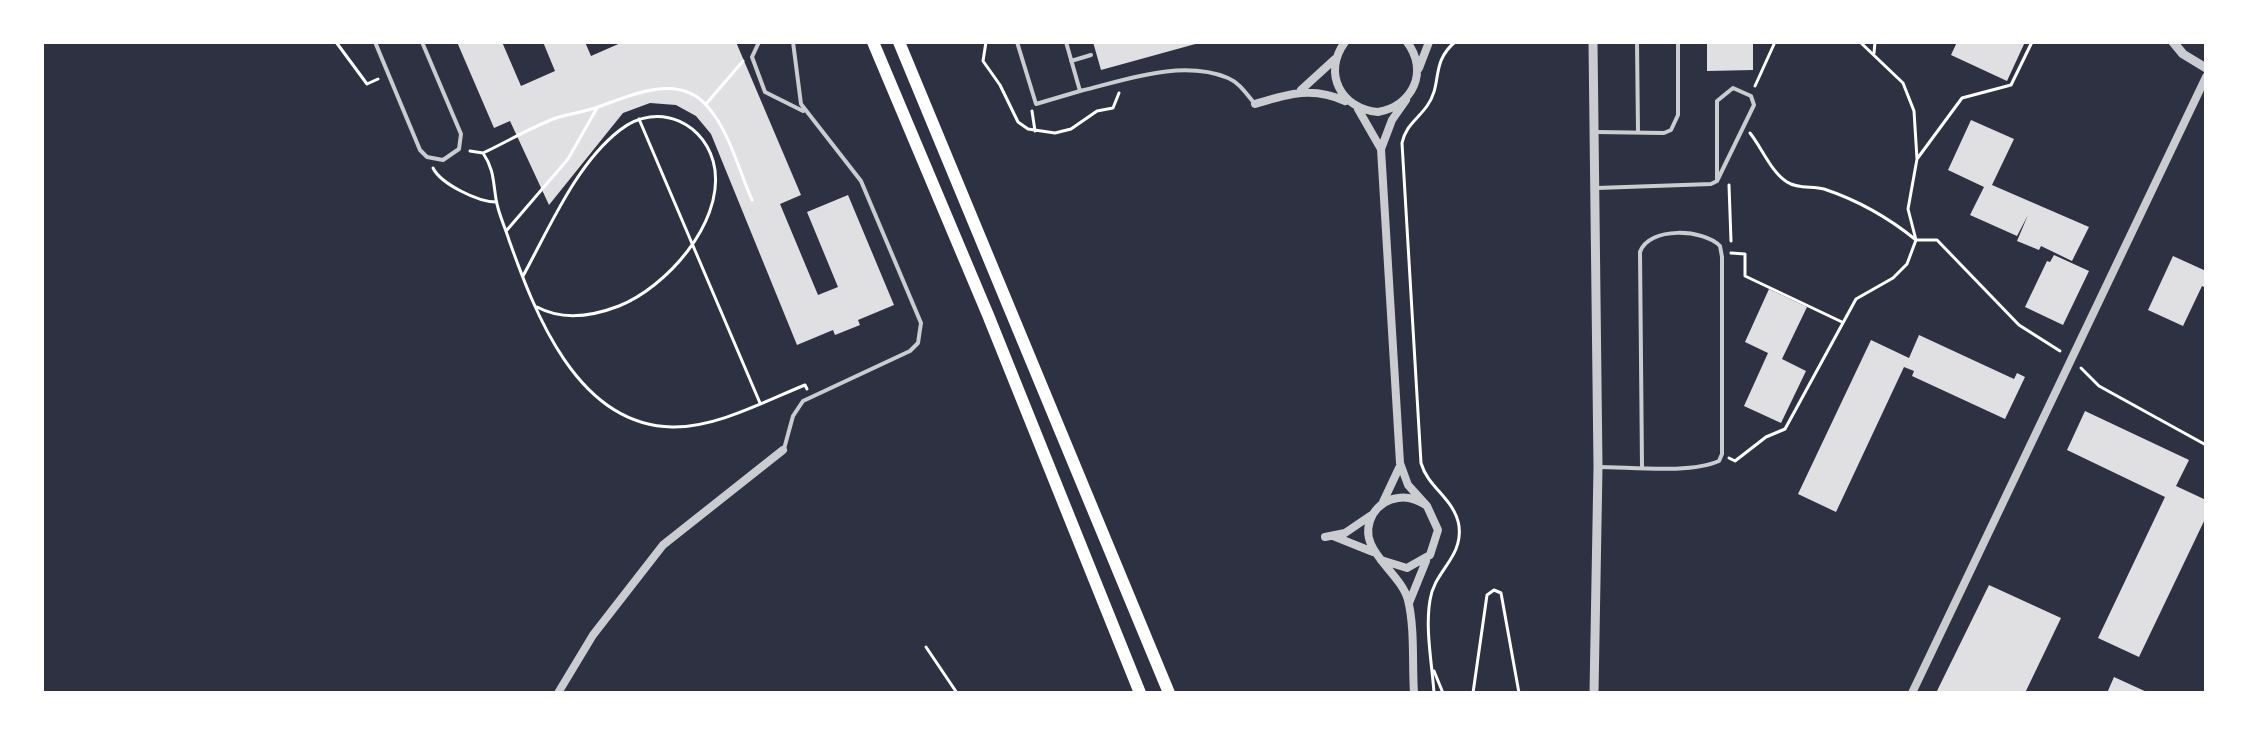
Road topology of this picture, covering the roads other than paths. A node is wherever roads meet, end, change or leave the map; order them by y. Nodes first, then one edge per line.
1 (375, 42) edge
2 (422, 42) edge
3 (759, 42) edge
4 (793, 42) edge
5 (873, 42) edge
6 (899, 42) edge
7 (1017, 42) edge
8 (1066, 42) edge
9 (1407, 42) edge
10 (1429, 42) edge
11 (1593, 42) edge
12 (1637, 42) edge
13 (1678, 42) edge
14 (2173, 42) edge
15 (1341, 48) edge
16 (1091, 55) dead end
17 (1071, 61) junction
18 (2206, 68) edge
19 (1418, 73) junction
20 (2206, 77) edge
21 (1080, 91) junction
22 (1300, 91) junction
23 (1406, 100) junction
24 (1255, 104) joint
25 (1354, 105) junction
26 (805, 112) junction
27 (1594, 132) junction
28 (1638, 132) junction
29 (1381, 149) junction
30 (1717, 181) junction
31 (1595, 188) junction
32 (783, 450) joint
33 (1400, 463) junction
34 (1598, 467) junction
35 (1642, 467) junction
36 (1427, 506) junction
37 (1377, 509) junction
38 (1430, 555) junction
39 (1378, 556) junction
40 (1409, 604) junction
41 (1597, 669) junction
42 (558, 693) edge
43 (1140, 693) edge
44 (1169, 693) edge
45 (1414, 693) edge
46 (1594, 693) edge
47 (1601, 693) edge
48 (1912, 693) edge

1 - 2 lane
3 - 26 lane
4 - 26 lane
5 - 43 main road
6 - 44 main road
7 - 21 lane
8 - 17 lane
9 - 19 street
10 - 19 street
11 - 27 street
12 - 28 lane
13 - 28 lane
14 - 18 street
15 - 22 street
15 - 25 street
16 - 17 lane
17 - 21 lane
19 - 23 street
20 - 48 street
21 - 24 lane
22 - 24 street
22 - 25 street
23 - 25 street
23 - 29 street
25 - 29 street
26 - 32 lane
27 - 28 lane
27 - 31 street
29 - 33 street
30 - 30 lane
30 - 31 lane
31 - 34 street
32 - 42 street
33 - 36 street
33 - 37 street
34 - 35 lane
34 - 41 street
35 - 35 lane
36 - 37 street
36 - 38 street
37 - 39 street
37 - 39 street
38 - 39 street
38 - 40 street
39 - 40 street
40 - 45 street
41 - 46 street
41 - 47 street

